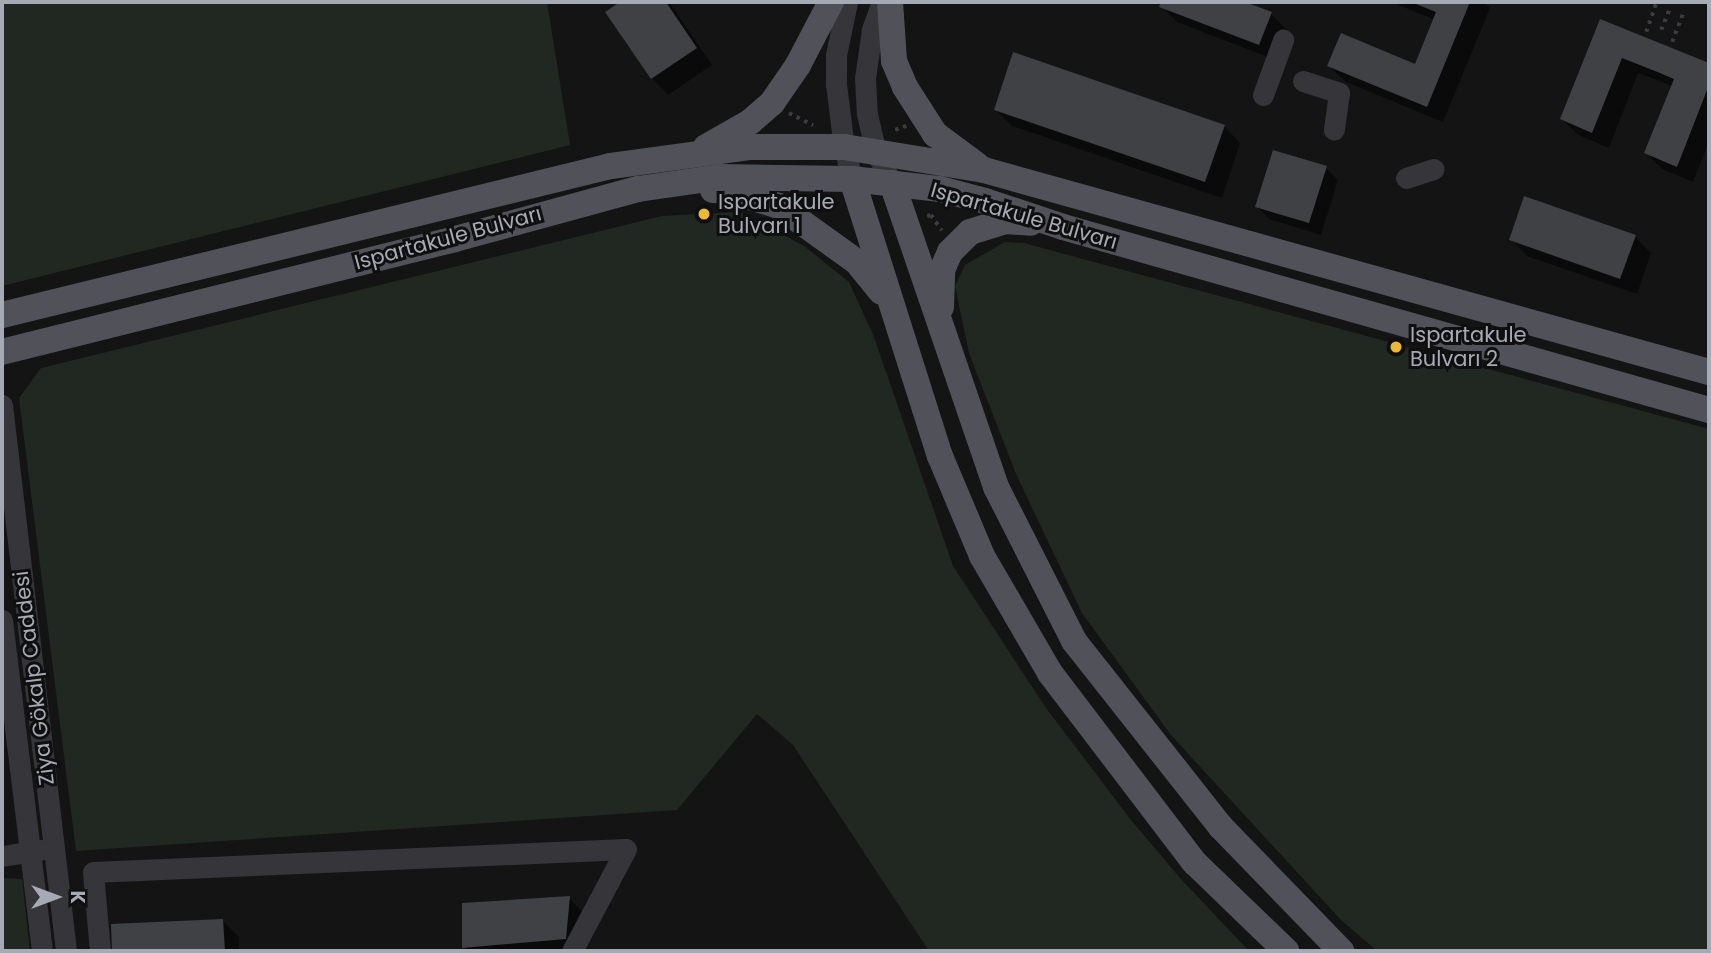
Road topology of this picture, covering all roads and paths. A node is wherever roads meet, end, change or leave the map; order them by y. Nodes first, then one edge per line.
1 (831, 2) edge
2 (846, 2) edge
3 (882, 2) edge
4 (890, 2) edge
5 (1656, 3) edge
6 (1670, 8) dead end
7 (1683, 13) dead end
8 (1661, 30) dead end
9 (1646, 32) dead end
10 (1283, 40) dead end
11 (1672, 42) dead end
12 (1303, 81) dead end
13 (1263, 96) dead end
14 (787, 112) dead end
15 (819, 128) dead end
16 (1334, 130) dead end
17 (844, 147) junction
18 (875, 150) junction
19 (698, 152) junction
20 (1433, 169) dead end
21 (984, 170) junction
22 (1406, 178) dead end
23 (852, 179) junction
24 (892, 183) junction
25 (638, 189) junction
26 (921, 217) dead end
27 (1063, 227) junction
28 (947, 239) dead end
29 (891, 304) junction
30 (2, 315) edge
31 (941, 326) junction
32 (2, 352) edge
33 (1709, 372) edge
34 (2, 405) edge
35 (1709, 410) edge
36 (2, 620) edge
37 (54, 848) junction
38 (29, 852) junction
39 (2, 856) edge
40 (42, 951) edge
41 (66, 951) edge
42 (100, 951) edge
43 (572, 951) edge
44 (1286, 951) edge
45 (1341, 951) edge

1 - 19 main road
2 - 17 street
3 - 18 street
4 - 21 main road
5 - 9 path
6 - 8 path
7 - 11 path
10 - 13 street
12 - 16 street
14 - 15 path
17 - 18 main road, Ispartakule Bulvarı
17 - 19 main road, Ispartakule Bulvarı
17 - 23 street
18 - 21 main road, Ispartakule Bulvarı
18 - 24 street
19 - 30 main road, Ispartakule Bulvarı
20 - 22 street
21 - 33 main road, Ispartakule Bulvarı
23 - 24 main road, Ispartakule Bulvarı
23 - 25 main road, Ispartakule Bulvarı
23 - 29 main road
24 - 27 main road, Ispartakule Bulvarı
24 - 31 main road
25 - 29 main road
25 - 32 main road, Ispartakule Bulvarı
26 - 28 path
27 - 31 main road
27 - 35 main road, Ispartakule Bulvarı
29 - 44 main road
31 - 45 main road
34 - 37 street, Ziya Gökalp Caddesi
36 - 38 street
37 - 38 street
37 - 41 street, Ziya Gökalp Caddesi
38 - 39 street
38 - 40 street
42 - 43 street

